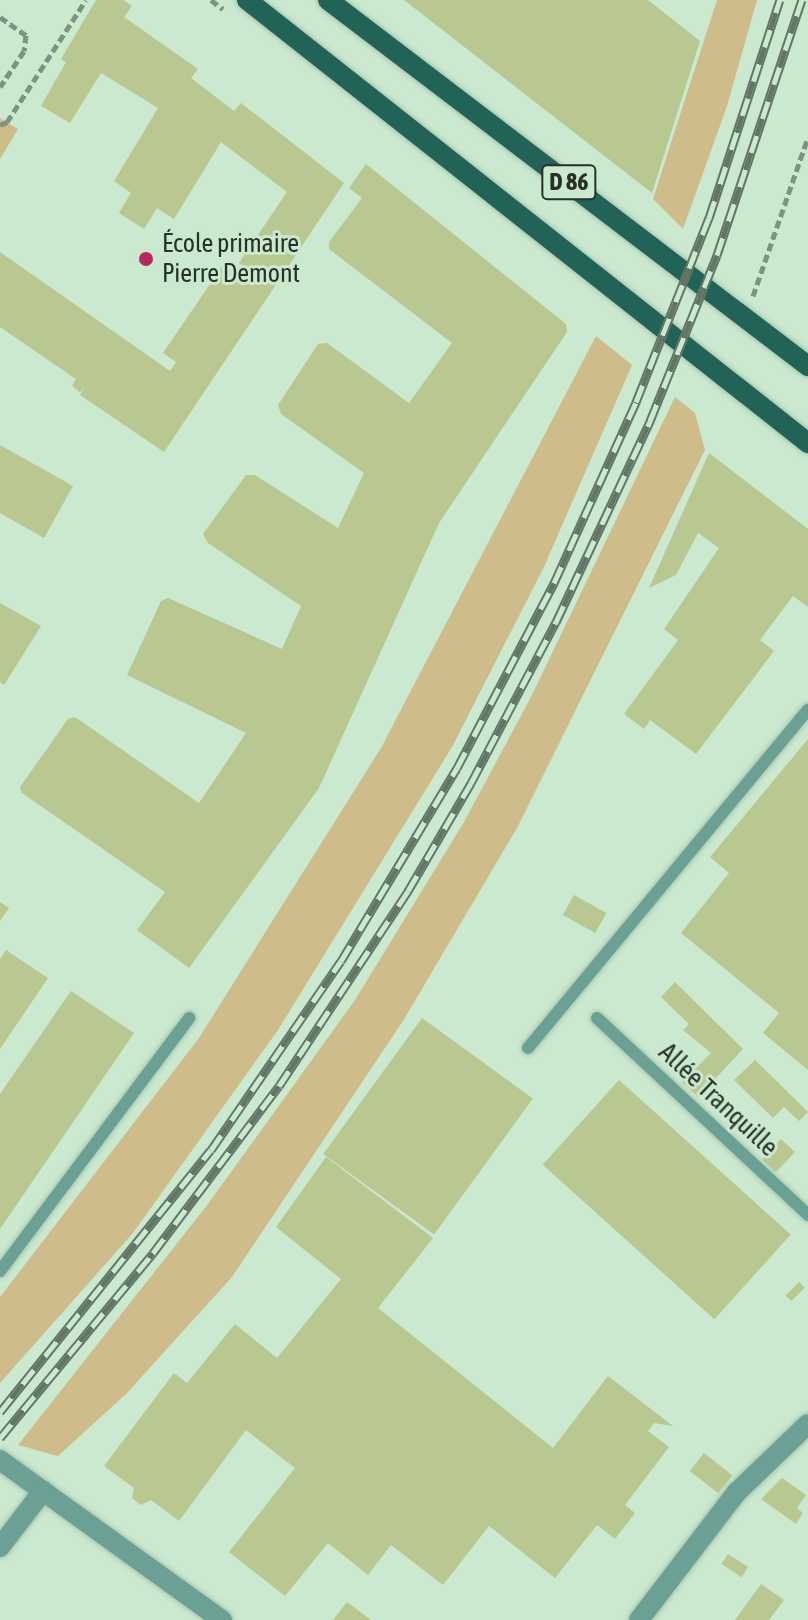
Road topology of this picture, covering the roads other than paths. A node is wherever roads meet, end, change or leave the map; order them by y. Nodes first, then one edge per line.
1 (247, 0) edge
2 (328, 0) edge
3 (808, 366) edge
4 (808, 443) edge
5 (808, 710) edge
6 (189, 1018) dead end
7 (597, 1018) dead end
8 (528, 1048) dead end
9 (808, 1215) edge
10 (0, 1271) edge
11 (808, 1424) edge
12 (0, 1460) edge
13 (43, 1491) junction
14 (0, 1547) edge
15 (222, 1620) edge
16 (639, 1620) edge

1 - 4 main road, D 86
2 - 3 main road, D 86
5 - 8 lane
6 - 10 lane
7 - 9 lane, Allée Tranquille
11 - 16 street
12 - 13 street
13 - 14 street
13 - 15 street

